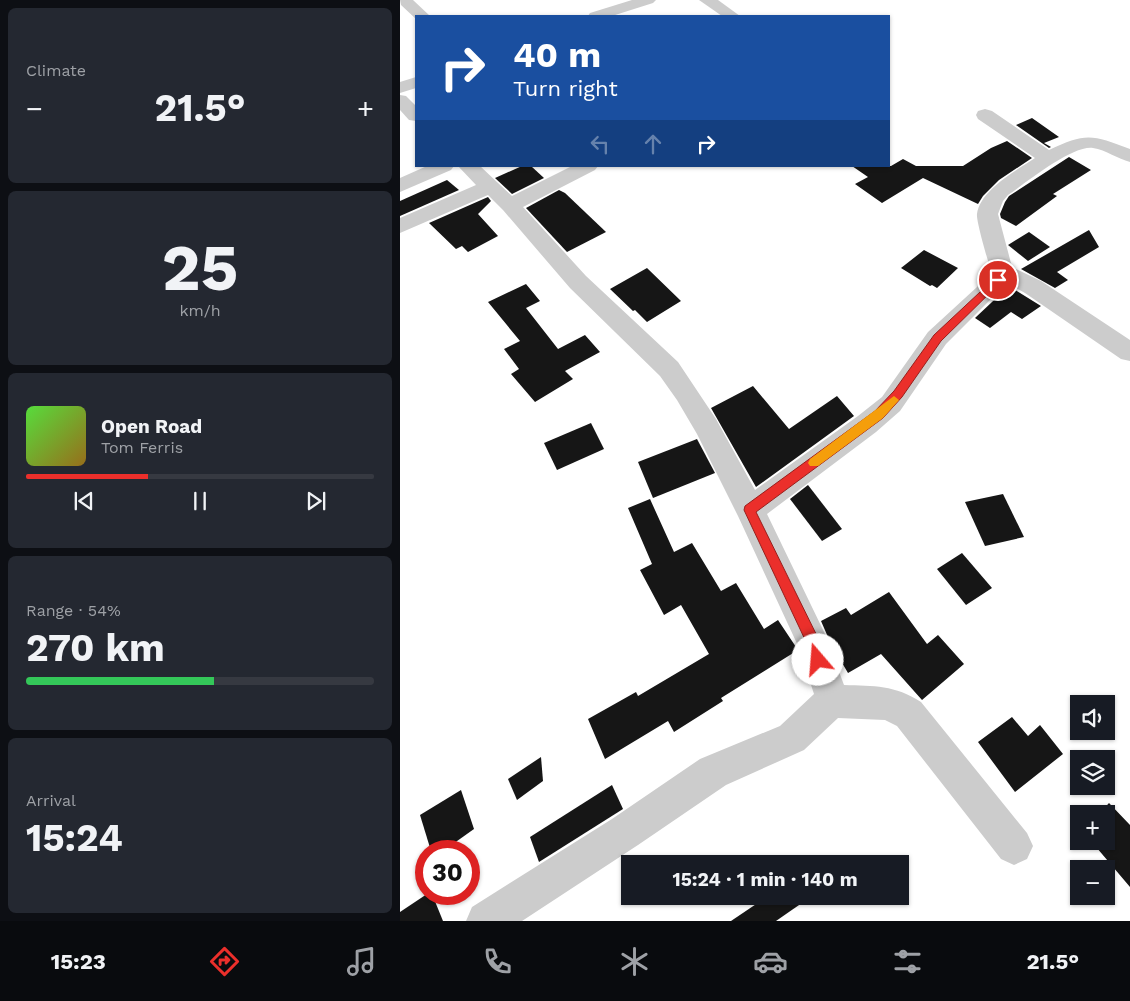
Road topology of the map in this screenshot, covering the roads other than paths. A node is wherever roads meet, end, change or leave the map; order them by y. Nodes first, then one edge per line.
1 (648, 0) edge
2 (707, 0) edge
3 (405, 2) edge
4 (421, 15) edge
5 (599, 15) edge
6 (730, 15) edge
7 (415, 82) edge
8 (400, 88) edge
9 (400, 100) edge
10 (415, 115) edge
11 (985, 115) dead end
12 (1130, 156) edge
13 (1048, 158) junction
14 (442, 167) edge
15 (469, 167) edge
16 (585, 167) edge
17 (400, 186) edge
18 (500, 196) junction
19 (400, 226) edge
20 (1002, 271) junction
21 (1130, 352) edge
22 (750, 510) junction
23 (833, 701) junction
24 (1014, 846) dead end
25 (486, 921) edge

1 - 5 street
2 - 6 street
3 - 4 street
7 - 8 street
9 - 10 street
11 - 13 street
12 - 13 street
13 - 20 street
14 - 17 street
15 - 18 street
16 - 18 street
18 - 19 street
18 - 22 street
20 - 21 street
20 - 22 street
22 - 23 street
23 - 24 street
23 - 25 street

